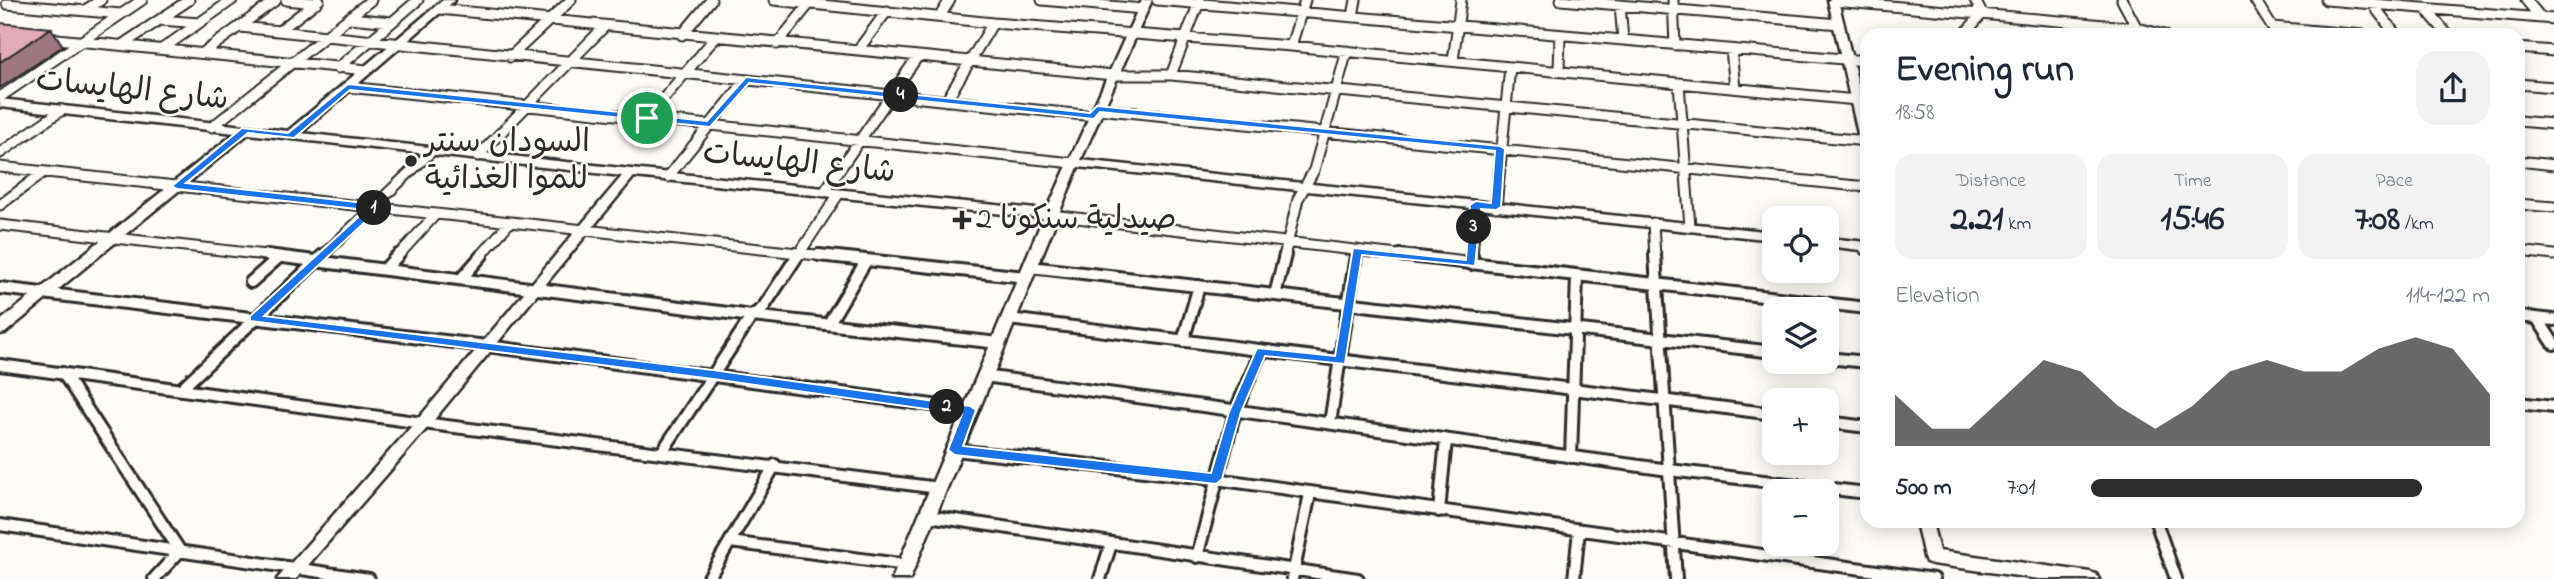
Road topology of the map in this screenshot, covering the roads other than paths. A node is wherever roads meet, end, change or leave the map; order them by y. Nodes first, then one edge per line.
1 (53, 0) edge
2 (101, 0) edge
3 (142, 0) edge
4 (189, 0) edge
5 (232, 0) edge
6 (276, 0) edge
7 (286, 0) edge
8 (371, 0) edge
9 (418, 0) edge
10 (450, 0) edge
11 (571, 0) edge
12 (711, 0) edge
13 (774, 0) edge
14 (950, 0) edge
15 (1042, 0) edge
16 (1157, 0) edge
17 (1305, 0) edge
18 (1356, 0) edge
19 (1461, 0) edge
20 (1561, 0) edge
21 (1672, 0) edge
22 (1975, 0) edge
23 (2122, 0) edge
24 (2255, 0) edge
25 (2326, 0) edge
26 (2526, 0) edge
27 (318, 1) edge
28 (1833, 1) edge
29 (1199, 2) edge
30 (2370, 2) edge
31 (810, 3) junction
32 (7, 4) edge
33 (1145, 4) edge
34 (1620, 5) junction
35 (42, 7) junction
36 (2425, 8) junction
37 (439, 9) junction
38 (84, 10) junction
39 (887, 10) junction
40 (1674, 10) junction
41 (1301, 12) junction
42 (1982, 13) junction
43 (121, 14) junction
44 (940, 16) junction
45 (1353, 16) junction
46 (349, 18) junction
47 (2541, 18) junction
48 (2554, 19) edge
49 (159, 20) junction
50 (549, 21) junction
51 (392, 22) junction
52 (199, 23) junction
53 (993, 23) junction
54 (1839, 24) junction
55 (1459, 26) junction
56 (240, 27) junction
57 (604, 27) junction
58 (2272, 27) joint
59 (1970, 28) edge
60 (2106, 28) edge
61 (2137, 28) edge
62 (2284, 28) edge
63 (2390, 28) edge
64 (2442, 28) edge
65 (279, 31) junction
66 (327, 35) junction
67 (682, 35) junction
68 (1131, 35) junction
69 (1560, 35) junction
70 (41, 37) edge
71 (1185, 37) junction
72 (715, 38) junction
73 (370, 40) junction
74 (1623, 40) junction
75 (81, 41) junction
76 (777, 44) junction
77 (122, 45) junction
78 (396, 45) junction
79 (1675, 45) junction
80 (1291, 46) junction
81 (162, 49) junction
82 (2525, 49) edge
83 (858, 50) junction
84 (1731, 50) junction
85 (1347, 51) junction
86 (2554, 51) edge
87 (203, 53) junction
88 (510, 57) junction
89 (918, 57) junction
90 (1847, 59) junction
91 (1860, 60) edge
92 (1453, 61) junction
93 (292, 62) junction
94 (567, 62) junction
95 (971, 62) junction
96 (1510, 67) junction
97 (338, 68) junction
98 (367, 70) junction
99 (1559, 71) junction
100 (684, 74) junction
101 (1113, 75) junction
102 (1171, 75) junction
103 (746, 80) junction
104 (1679, 83) junction
105 (2525, 84) edge
106 (348, 87) junction
107 (2554, 87) edge
108 (1735, 88) junction
109 (1336, 91) junction
110 (891, 94) junction
111 (1860, 95) edge
112 (0, 97) edge
113 (946, 100) junction
114 (1860, 100) edge
115 (0, 103) edge
116 (529, 104) junction
117 (1506, 107) junction
118 (62, 110) junction
119 (1095, 112) junction
120 (647, 118) junction
121 (2525, 121) edge
122 (710, 124) junction
123 (1683, 124) junction
124 (2554, 124) edge
125 (212, 127) junction
126 (246, 130) junction
127 (1326, 132) junction
128 (290, 136) junction
129 (857, 141) junction
130 (1860, 142) edge
131 (1500, 149) junction
132 (432, 151) junction
133 (0, 153) edge
134 (478, 156) junction
135 (2525, 162) edge
136 (1073, 163) junction
137 (2554, 164) edge
138 (0, 167) edge
139 (1686, 168) junction
140 (44, 172) junction
141 (631, 173) junction
142 (668, 177) junction
143 (177, 186) junction
144 (1860, 186) edge
145 (1304, 187) junction
146 (824, 192) junction
147 (838, 195) junction
148 (0, 205) edge
149 (1476, 205) junction
150 (2525, 205) edge
151 (1496, 207) junction
152 (2554, 207) edge
153 (374, 208) junction
154 (436, 214) junction
155 (1051, 215) junction
156 (510, 222) junction
157 (1653, 223) junction
158 (0, 225) edge
159 (1690, 227) junction
160 (583, 230) junction
161 (1762, 235) edge
162 (114, 237) junction
163 (1287, 243) junction
164 (1839, 244) edge
165 (1860, 247) edge
166 (1357, 250) junction
167 (2525, 252) edge
168 (800, 254) junction
169 (2554, 255) edge
170 (279, 257) junction
171 (315, 261) junction
172 (866, 261) junction
173 (1471, 264) junction
174 (386, 268) junction
175 (1028, 272) junction
176 (1577, 276) junction
177 (462, 278) junction
178 (251, 282) dead end
179 (1658, 284) junction
180 (1199, 286) junction
181 (0, 288) edge
182 (535, 288) junction
183 (45, 293) junction
184 (1275, 295) junction
185 (1350, 305) junction
186 (1860, 307) edge
187 (752, 316) junction
188 (2525, 317) edge
189 (2537, 318) junction
190 (254, 319) junction
191 (1009, 319) junction
192 (2554, 320) edge
193 (829, 323) junction
194 (0, 329) edge
195 (1574, 330) junction
196 (1662, 339) junction
197 (1183, 341) junction
198 (999, 343) junction
199 (2554, 344) edge
200 (488, 346) junction
201 (1261, 351) junction
202 (1762, 351) edge
203 (1839, 359) edge
204 (1340, 361) junction
205 (1860, 361) edge
206 (0, 365) edge
207 (63, 373) junction
208 (713, 375) junction
209 (984, 376) junction
210 (181, 388) junction
211 (1573, 390) junction
212 (1667, 400) junction
213 (2525, 404) edge
214 (2554, 407) edge
215 (970, 410) junction
216 (1235, 412) junction
217 (1762, 412) edge
218 (1330, 422) junction
219 (424, 423) junction
220 (1839, 424) edge
221 (1860, 426) edge
222 (1446, 440) junction
223 (955, 450) junction
224 (663, 452) junction
225 (1571, 457) junction
226 (775, 465) junction
227 (1669, 470) junction
228 (1216, 479) junction
229 (939, 488) junction
230 (1860, 492) edge
231 (1310, 494) junction
232 (1439, 511) junction
233 (928, 516) junction
234 (0, 525) edge
235 (1925, 528) edge
236 (2158, 528) edge
237 (1579, 530) junction
238 (730, 542) junction
239 (1673, 542) junction
240 (1111, 544) junction
241 (180, 551) junction
242 (1197, 557) junction
243 (1932, 557) junction
244 (904, 572) edge
245 (291, 573) edge
246 (1293, 574) edge
247 (153, 579) edge
248 (369, 579) edge
249 (708, 579) edge
250 (1100, 579) edge
251 (1358, 579) edge
252 (1574, 579) edge
253 (1676, 579) edge
254 (1936, 579) edge
255 (2090, 579) edge
256 (2176, 579) edge

1 - 35 street
2 - 38 street
3 - 43 street
4 - 49 street
5 - 52 street
6 - 56 street
7 - 27 street
8 - 46 street
9 - 51 street
10 - 37 street
11 - 50 street
12 - 67 street
13 - 31 street
14 - 44 street
15 - 33 street
16 - 29 street
17 - 41 street
18 - 45 street
19 - 55 street
20 - 34 street
21 - 40 street
22 - 42 street
23 - 61 street
24 - 58 street
25 - 30 street
26 - 47 street
27 - 65 street
28 - 42 street
28 - 54 street
29 - 41 street
29 - 71 street
30 - 36 street
30 - 63 street
31 - 39 street
31 - 76 street
32 - 35 street
33 - 68 street
34 - 40 street
34 - 74 street
35 - 38 street
36 - 47 street
36 - 64 street
37 - 50 street
37 - 78 street
38 - 43 street
39 - 44 street
39 - 83 street
40 - 54 street
40 - 79 street
41 - 45 street
41 - 80 street
42 - 59 street
42 - 60 street
43 - 75 street
44 - 53 street
45 - 55 street
46 - 51 street
46 - 66 street
47 - 48 street
49 - 52 street
49 - 77 street
50 - 57 street
50 - 88 street
51 - 73 street
52 - 81 street
53 - 68 street
53 - 95 street
54 - 90 street
55 - 69 street
55 - 92 street
56 - 65 street
56 - 87 street
57 - 67 street
57 - 94 street
58 - 62 street
65 - 66 street
66 - 73 street
66 - 93 street
67 - 72 street
68 - 71 street
68 - 101 street
69 - 74 street
69 - 99 street
70 - 75 street
71 - 80 street
71 - 102 street
72 - 76 street
72 - 100 street
73 - 78 street
73 - 97 street
74 - 79 street
75 - 77 street
75 - 112 street
76 - 83 street
77 - 81 street
78 - 88 street
78 - 98 street
79 - 84 street
80 - 85 street
81 - 87 street
82 - 86 street
83 - 89 street
84 - 90 street
84 - 108 street
85 - 92 street
85 - 109 street
87 - 93 street
88 - 94 street
89 - 95 street
89 - 110 street
90 - 91 street
90 - 111 street
92 - 96 street
93 - 97 street
93 - 125 street
94 - 100 street
94 - 116 street
95 - 101 street
95 - 113 street
96 - 99 street
96 - 117 street
97 - 98 street
98 - 106 street
99 - 104 street
100 - 103 street
100 - 120 street
101 - 102 street
101 - 119 street
102 - 109 street
103 - 110 street
103 - 122 street
104 - 108 street
104 - 123 street
105 - 107 street
106 - 116 street
106 - 128 street
108 - 114 street
109 - 117 street
109 - 127 street
110 - 113 street
110 - 129 street
113 - 119 street
115 - 118 street, شارع الهايسات
116 - 120 street
116 - 134 street
117 - 123 street
117 - 131 street
118 - 125 street, شارع الهايسات
118 - 133 street
119 - 127 street
119 - 136 street
120 - 122 street
121 - 124 street
122 - 129 street
122 - 142 street
123 - 130 street
123 - 139 street
125 - 126 street, شارع الهايسات
126 - 128 street, شارع الهايسات
126 - 143 street
127 - 131 street
127 - 145 street
128 - 132 street, شارع الهايسات
129 - 136 street
129 - 146 street
131 - 139 street
131 - 151 street
132 - 134 street, شارع الهايسات
132 - 153 street
134 - 141 street, شارع الهايسات
135 - 137 street
136 - 145 street
136 - 155 street
138 - 140 street
139 - 144 street
139 - 159 street
140 - 143 street
140 - 148 street
141 - 142 street, شارع الهايسات
141 - 160 street
142 - 146 street, شارع الهايسات
143 - 153 street
143 - 162 street
145 - 149 street
145 - 163 street
146 - 147 street, شارع الهايسات
147 - 155 street, شارع الهايسات
147 - 168 street
149 - 151 street
149 - 173 street
150 - 152 street
151 - 157 street
153 - 154 street
153 - 171 street
154 - 156 street
154 - 174 street
155 - 163 street
155 - 175 street
156 - 160 street
156 - 177 street
157 - 159 street
157 - 179 street
158 - 162 street
159 - 161 street
160 - 168 street
160 - 182 street
162 - 170 street
162 - 183 street
163 - 166 street
163 - 184 street
164 - 165 street
166 - 173 street
166 - 185 street
167 - 169 street
168 - 172 street
168 - 187 street
170 - 171 street
170 - 178 street
171 - 174 street
171 - 190 street
172 - 175 street
172 - 193 street
173 - 176 street
174 - 177 street
175 - 180 street
175 - 191 street
176 - 179 street
176 - 195 street
177 - 182 street
179 - 186 street
179 - 196 street
180 - 184 street
180 - 197 street
181 - 183 street
182 - 187 street
182 - 200 street
183 - 190 street
183 - 194 street
184 - 185 street
185 - 195 street
185 - 204 street
187 - 193 street
187 - 208 street
188 - 189 street
189 - 192 street
189 - 199 street
190 - 200 street
190 - 210 street
191 - 197 street
191 - 198 street
193 - 198 street
195 - 196 street
195 - 211 street
196 - 202 street
196 - 212 street
197 - 201 street
198 - 209 street
200 - 208 street
200 - 219 street
201 - 204 street
201 - 216 street
203 - 205 street
204 - 211 street
204 - 218 street
206 - 207 street
207 - 210 street
207 - 241 street
208 - 215 street
208 - 224 street
209 - 215 street
209 - 216 street
210 - 219 street
211 - 212 street
211 - 225 street
212 - 217 street
212 - 227 street
213 - 214 street
215 - 223 street
216 - 218 street
216 - 228 street
218 - 222 street
219 - 224 street
219 - 245 street
220 - 221 street
222 - 225 street
222 - 232 street
223 - 228 street
223 - 229 street
224 - 226 street
225 - 227 street
226 - 229 street
226 - 238 street
227 - 230 street
227 - 239 street
228 - 231 street
228 - 242 street
229 - 233 street
231 - 232 street
231 - 246 street
232 - 237 street
233 - 240 street
233 - 244 street
234 - 241 street
235 - 243 street
236 - 256 street
237 - 239 street
237 - 252 street
238 - 244 street
238 - 249 street
239 - 253 street
239 - 254 street
240 - 242 street
240 - 250 street
241 - 245 street
241 - 247 street
242 - 246 street
243 - 254 street
243 - 255 street
245 - 248 street
246 - 251 street

